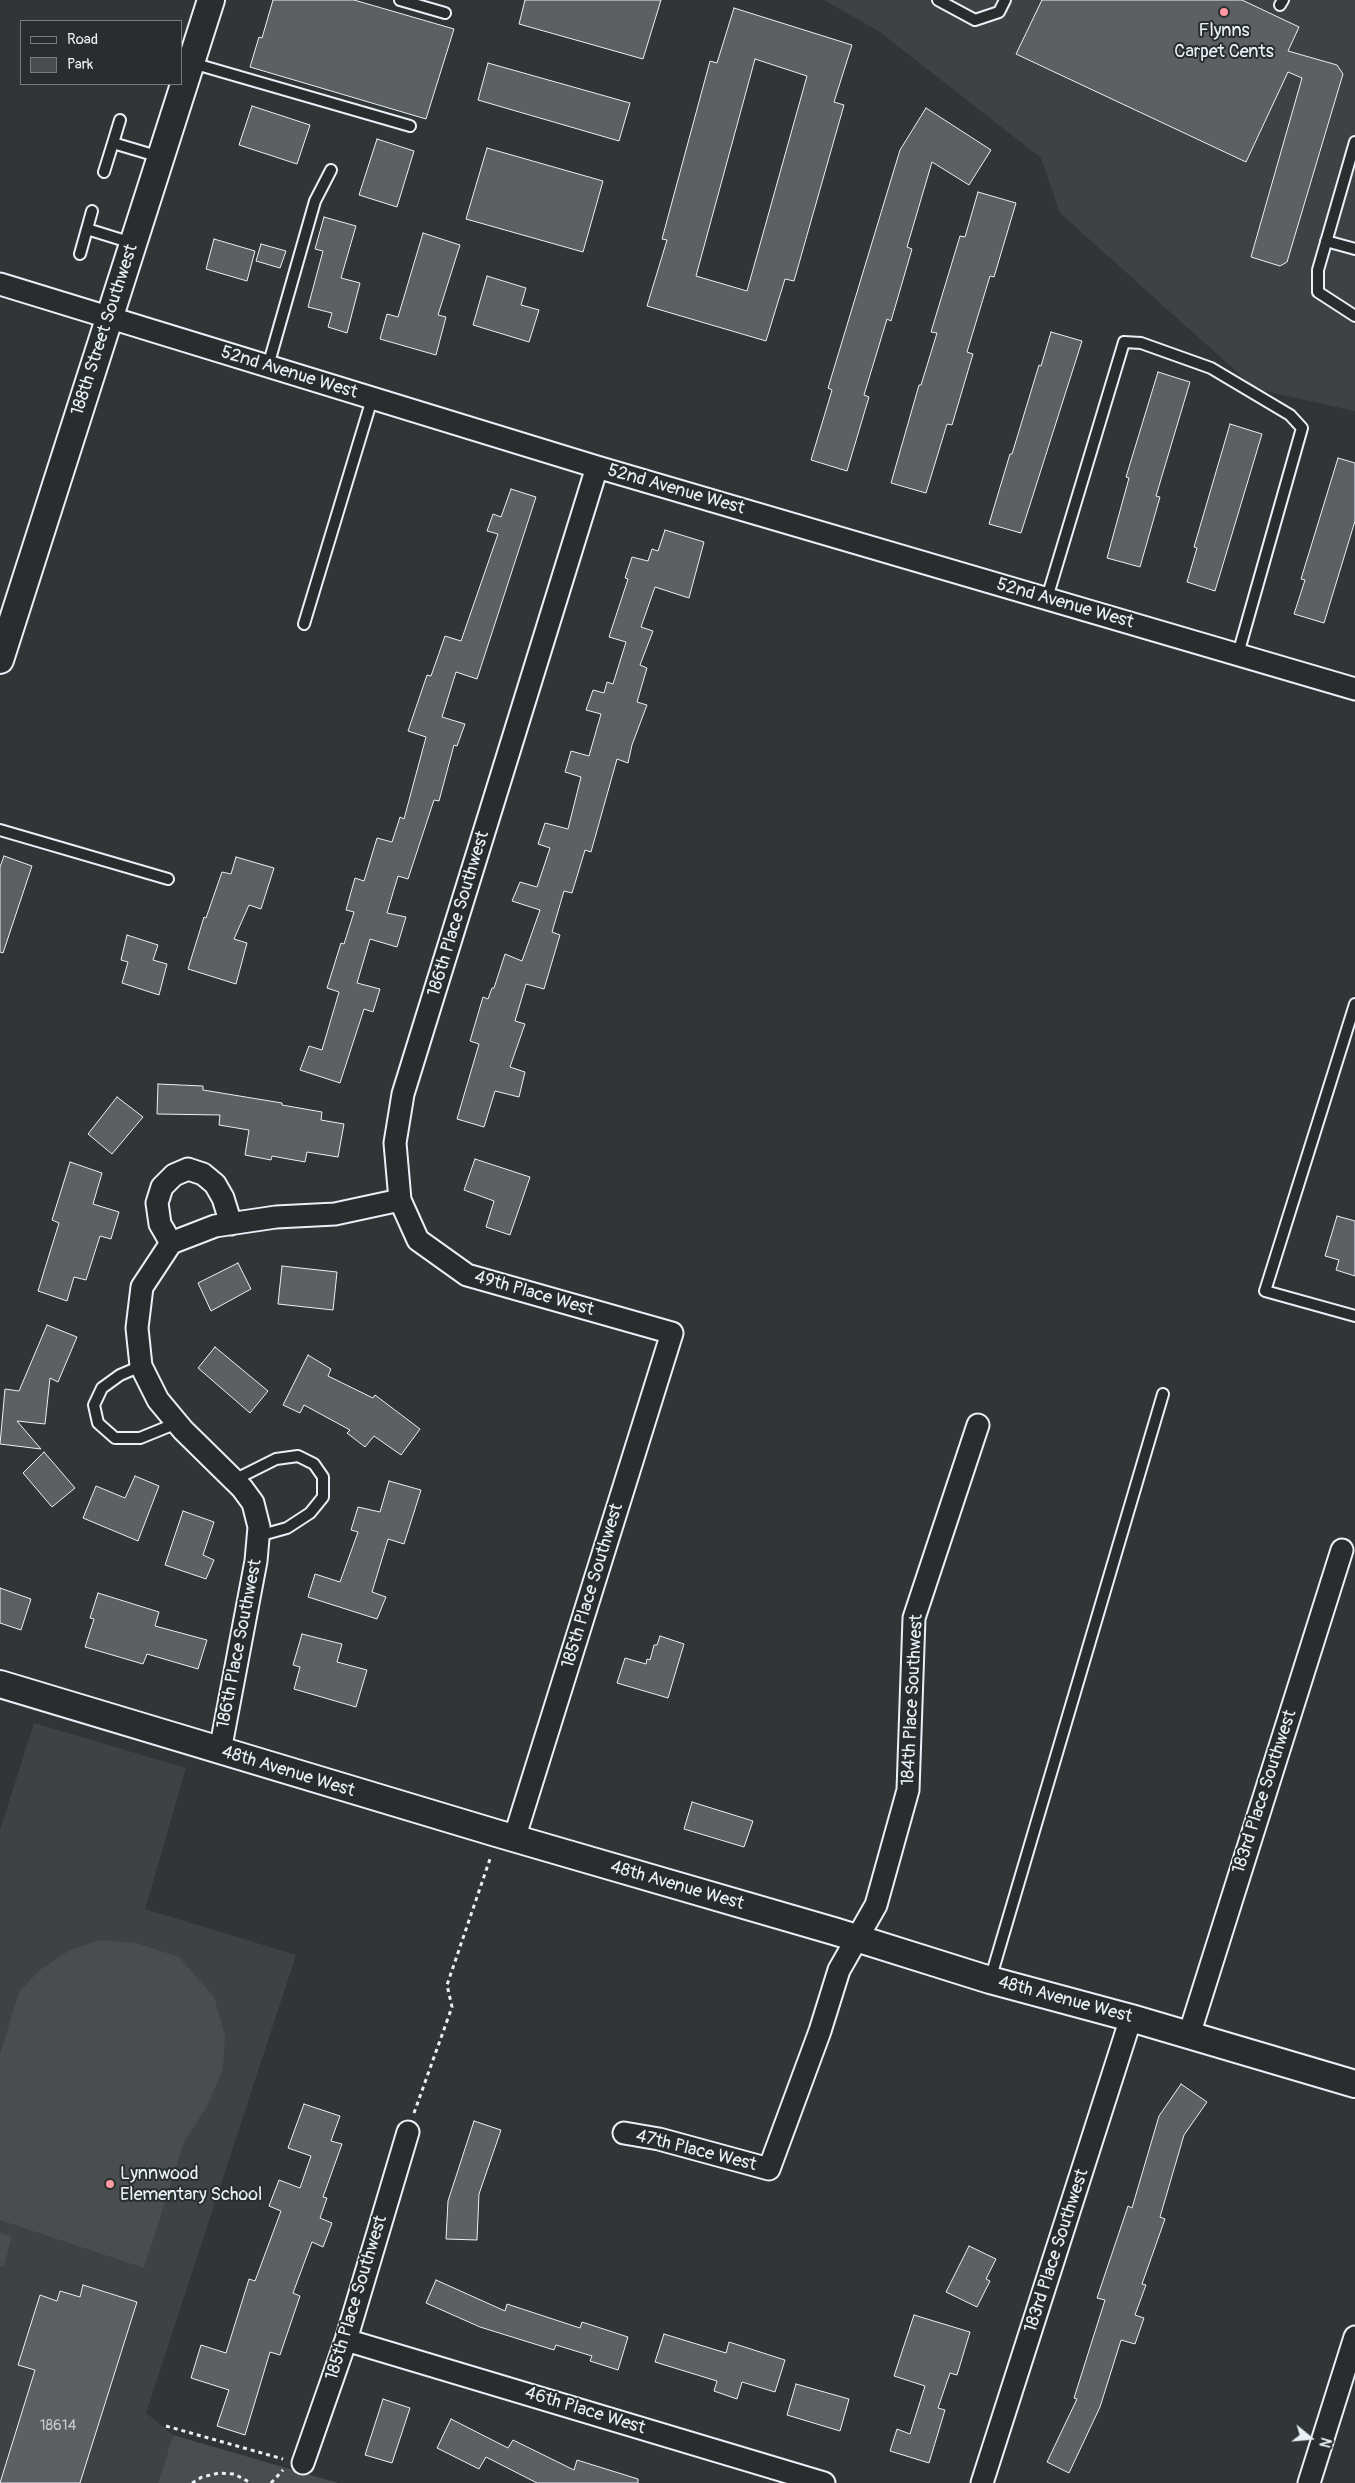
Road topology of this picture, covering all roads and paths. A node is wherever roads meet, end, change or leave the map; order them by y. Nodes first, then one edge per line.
1 (211, 0) edge
2 (400, 0) edge
3 (938, 0) edge
4 (1005, 0) edge
5 (445, 13) dead end
6 (192, 63) junction
7 (120, 120) dead end
8 (410, 126) dead end
9 (113, 142) junction
10 (1355, 142) edge
11 (161, 157) junction
12 (332, 170) dead end
13 (104, 172) dead end
14 (92, 211) dead end
15 (87, 229) junction
16 (1326, 241) junction
17 (133, 243) junction
18 (1355, 249) edge
19 (80, 254) dead end
20 (0, 284) edge
21 (110, 316) junction
22 (1355, 316) edge
23 (268, 366) junction
24 (372, 399) junction
25 (598, 467) junction
26 (1047, 598) junction
27 (304, 624) dead end
28 (1238, 654) junction
29 (0, 660) edge
30 (1355, 689) edge
31 (0, 830) edge
32 (168, 878) dead end
33 (1355, 1004) edge
34 (400, 1200) junction
35 (230, 1224) junction
36 (171, 1244) junction
37 (1355, 1316) edge
38 (672, 1333) joint
39 (142, 1366) junction
40 (1163, 1394) dead end
41 (177, 1423) junction
42 (978, 1425) dead end
43 (234, 1480) junction
44 (258, 1536) junction
45 (1342, 1550) dead end
46 (0, 1684) edge
47 (220, 1751) junction
48 (505, 1836) junction
49 (858, 1939) junction
50 (990, 1980) junction
51 (1131, 2018) junction
52 (1189, 2035) junction
53 (1355, 2084) edge
54 (408, 2132) joint
55 (624, 2133) dead end
56 (769, 2169) joint
57 (1355, 2337) edge
58 (346, 2340) junction
59 (166, 2426) dead end
60 (295, 2462) junction
61 (192, 2483) edge
62 (251, 2483) edge
63 (271, 2483) edge
64 (824, 2483) edge
65 (982, 2483) edge
66 (1308, 2483) edge

1 - 6 street, 188th Street Southwest
2 - 5 lane
3 - 4 lane
6 - 8 lane
6 - 11 street, 188th Street Southwest
7 - 9 lane
9 - 11 lane
9 - 13 lane
10 - 16 lane
11 - 17 street, 188th Street Southwest
12 - 23 lane
14 - 15 lane
15 - 17 lane
15 - 19 lane
16 - 18 lane
16 - 22 lane
17 - 21 street, 188th Street Southwest
20 - 21 street, 52nd Avenue West
21 - 23 street, 52nd Avenue West
21 - 29 street, 188th Street Southwest
23 - 24 street, 52nd Avenue West
24 - 25 street, 52nd Avenue West
24 - 27 lane
25 - 26 street, 52nd Avenue West
25 - 34 street, 186th Place Southwest
26 - 28 street, 52nd Avenue West
26 - 28 lane
28 - 30 street, 52nd Avenue West
31 - 32 lane
33 - 37 lane
34 - 35 street
34 - 38 street, 49th Place West
35 - 36 street
35 - 36 street
36 - 39 street, 186th Place Southwest
38 - 48 street, 185th Place Southwest
39 - 41 street, 186th Place Southwest
39 - 41 lane
40 - 50 lane
41 - 43 street, 186th Place Southwest
42 - 49 street, 184th Place Southwest
43 - 44 street, 186th Place Southwest
43 - 44 lane, 186th Place Southwest
44 - 47 street, 186th Place Southwest
45 - 52 street, 183rd Place Southwest
46 - 47 street, 48th Avenue West
47 - 48 street, 48th Avenue West
48 - 49 street, 48th Avenue West
48 - 54 path
49 - 50 street, 48th Avenue West
49 - 56 street, 184th Place Southwest
50 - 51 street, 48th Avenue West
51 - 52 street, 48th Avenue West
51 - 65 street, 183rd Place Southwest
52 - 53 street, 48th Avenue West
54 - 58 street, 185th Place Southwest
55 - 56 street, 47th Place West
57 - 66 street
58 - 60 street, 185th Place Southwest
58 - 64 street, 46th Place West
59 - 60 path
60 - 63 path
61 - 62 path

